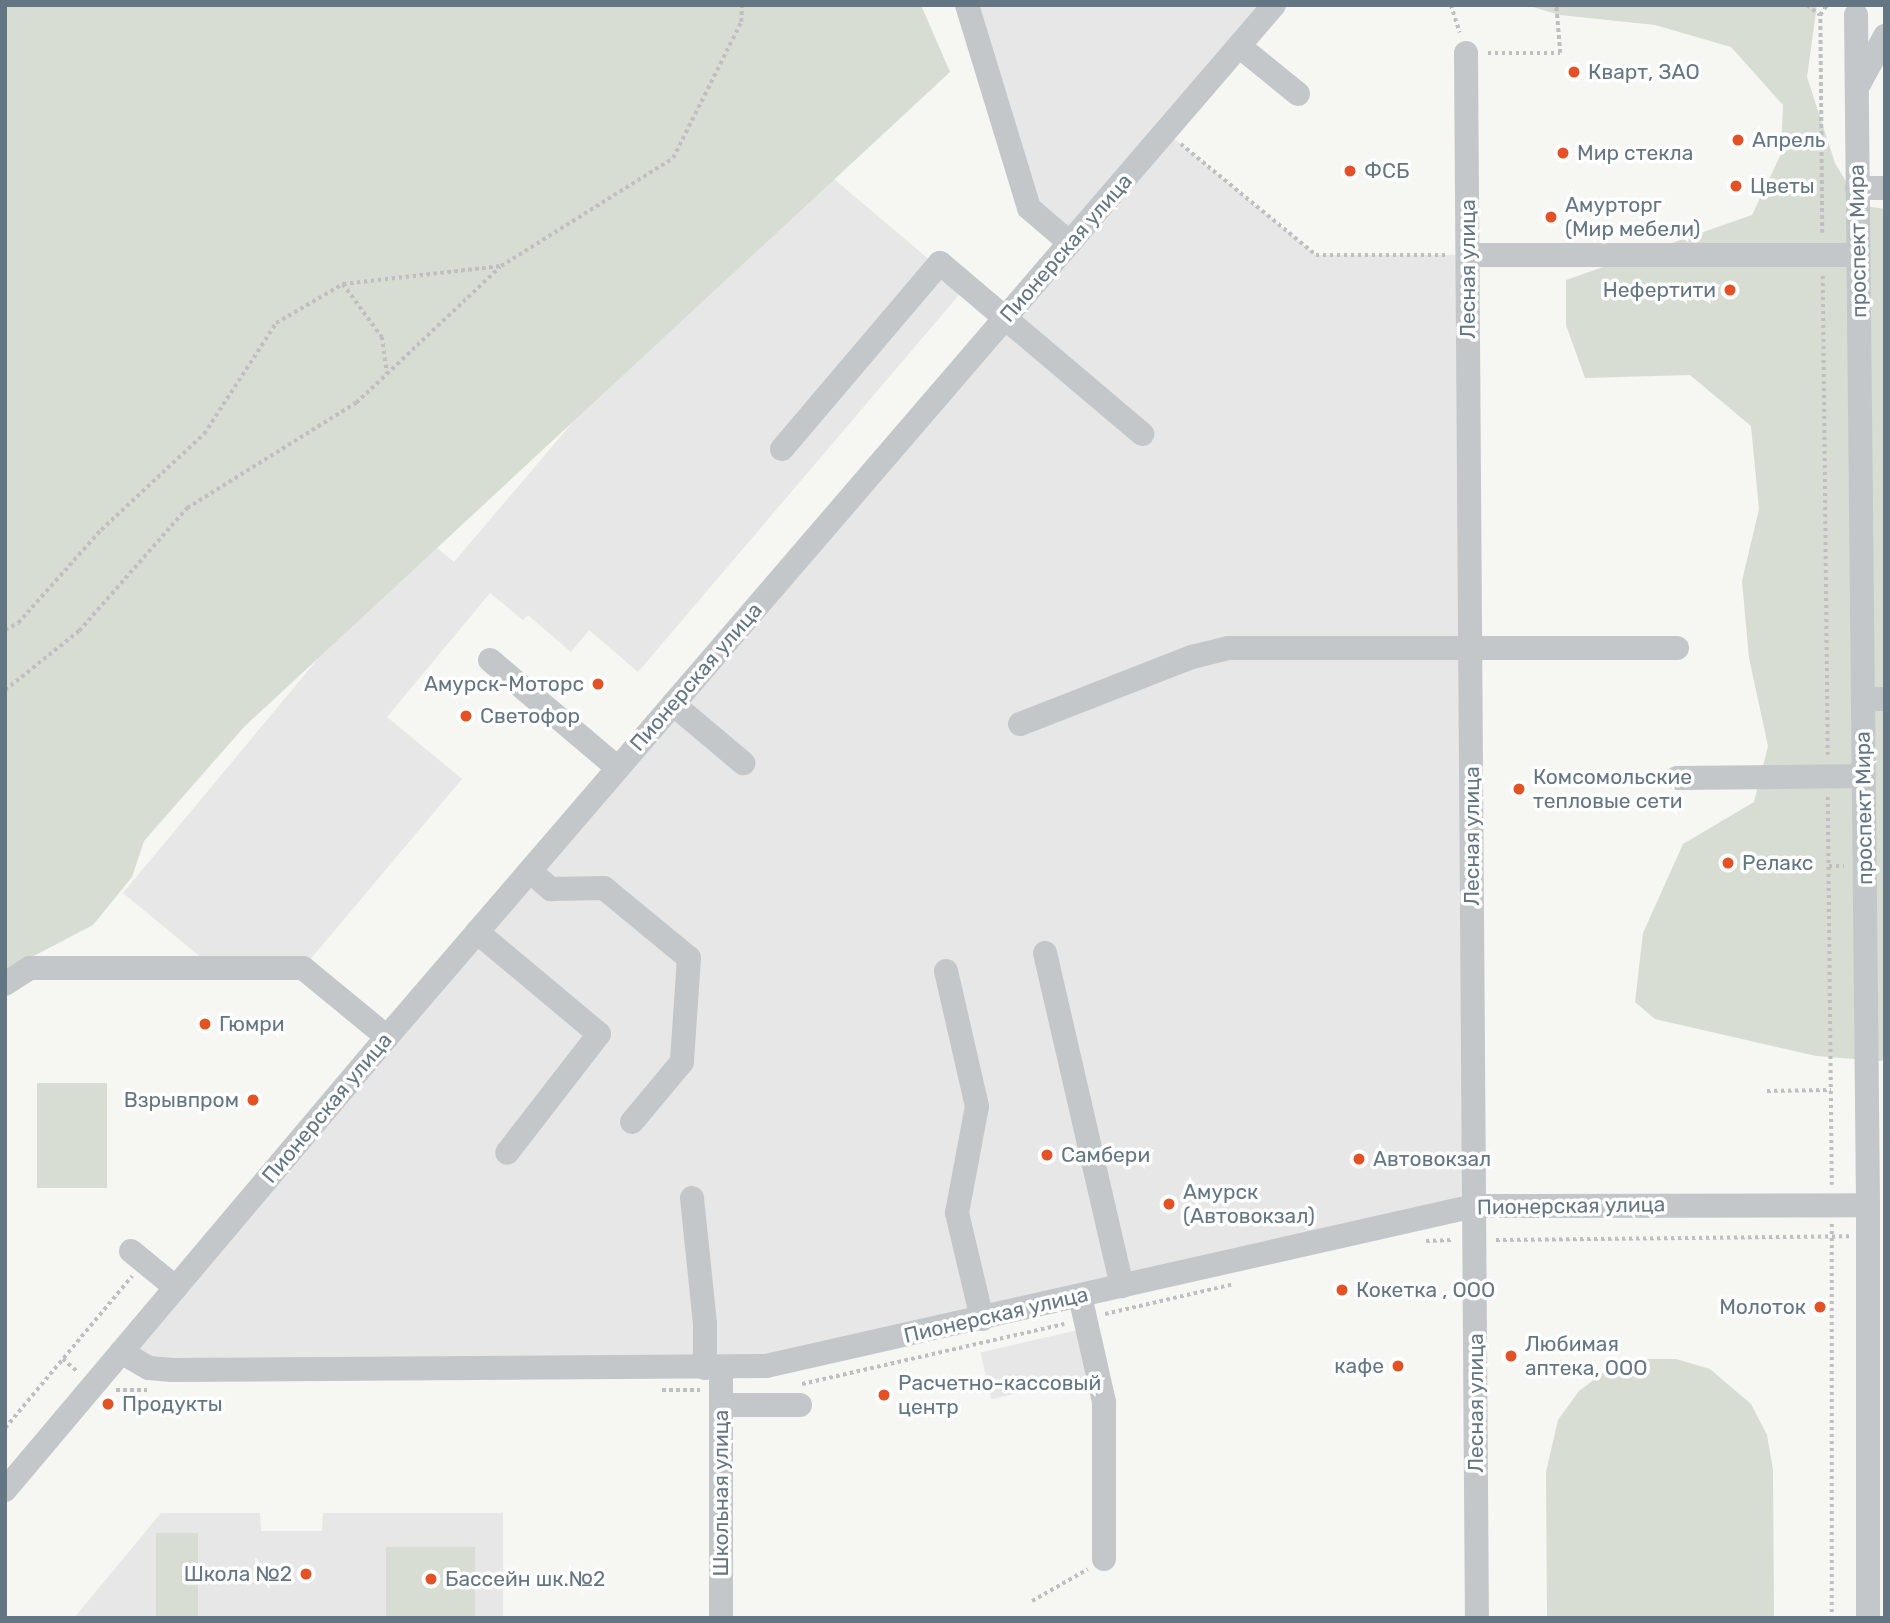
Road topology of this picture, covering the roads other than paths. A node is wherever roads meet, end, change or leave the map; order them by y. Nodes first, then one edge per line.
1 (967, 5) edge
2 (1275, 5) edge
3 (1846, 10) edge
4 (1885, 35) edge
5 (1239, 46) junction
6 (1466, 53) road end
7 (1857, 90) junction
8 (1297, 94) dead end
9 (1885, 187) edge
10 (1857, 188) junction
11 (1070, 243) junction
12 (1468, 255) junction
13 (1858, 255) junction
14 (1005, 318) junction
15 (1142, 434) dead end
16 (782, 449) dead end
17 (1471, 648) junction
18 (1677, 648) dead end
19 (490, 660) dead end
20 (1874, 699) edge
21 (673, 704) junction
22 (1020, 724) dead end
23 (743, 764) dead end
24 (618, 768) junction
25 (1863, 776) junction
26 (1677, 778) dead end
27 (530, 871) junction
28 (477, 932) junction
29 (1045, 953) dead end
30 (946, 971) dead end
31 (5, 984) edge
32 (387, 1037) junction
33 (632, 1122) dead end
34 (507, 1153) dead end
35 (692, 1198) dead end
36 (1868, 1205) junction
37 (1474, 1206) junction
38 (137, 1256) road end
39 (1122, 1286) junction
40 (176, 1288) junction
41 (1080, 1296) junction
42 (982, 1319) junction
43 (121, 1352) junction
44 (713, 1368) junction
45 (721, 1405) junction
46 (800, 1405) dead end
47 (1876, 1406) edge
48 (5, 1490) edge
49 (1104, 1559) road end
50 (721, 1618) edge
51 (1477, 1618) edge
52 (1868, 1618) edge

1 - 11 street
2 - 5 street, Пионерская улица
3 - 4 street
3 - 7 street, проспект Мира
4 - 7 street
5 - 8 street
5 - 11 street, Пионерская улица
6 - 12 street, Лесная улица
7 - 10 street, проспект Мира
9 - 10 street
10 - 13 street, проспект Мира
11 - 14 street, Пионерская улица
12 - 13 street
12 - 17 street, Лесная улица
13 - 20 street, проспект Мира
14 - 15 street
14 - 16 street
14 - 21 street, Пионерская улица
17 - 18 street
17 - 22 street
17 - 37 street, Лесная улица
19 - 24 street
20 - 25 street, проспект Мира
21 - 23 street
21 - 24 street, Пионерская улица
24 - 27 street, Пионерская улица
25 - 26 street
25 - 36 street, проспект Мира
27 - 28 street, Пионерская улица
27 - 33 street
28 - 32 street, Пионерская улица
28 - 34 street
29 - 39 street
30 - 42 street
31 - 32 street
32 - 40 street, Пионерская улица
35 - 44 street, Школьная улица
36 - 37 street, Пионерская улица
36 - 47 street, проспект Мира
37 - 39 street, Пионерская улица
37 - 51 street, Лесная улица
38 - 40 street
39 - 41 street, Пионерская улица
40 - 43 street, Пионерская улица
41 - 42 street, Пионерская улица
41 - 49 street
42 - 44 street, Пионерская улица
43 - 44 street, Пионерская улица
43 - 48 street, Пионерская улица
44 - 45 street, Школьная улица
45 - 46 street
45 - 50 street, Школьная улица
47 - 52 street, проспект Мира

